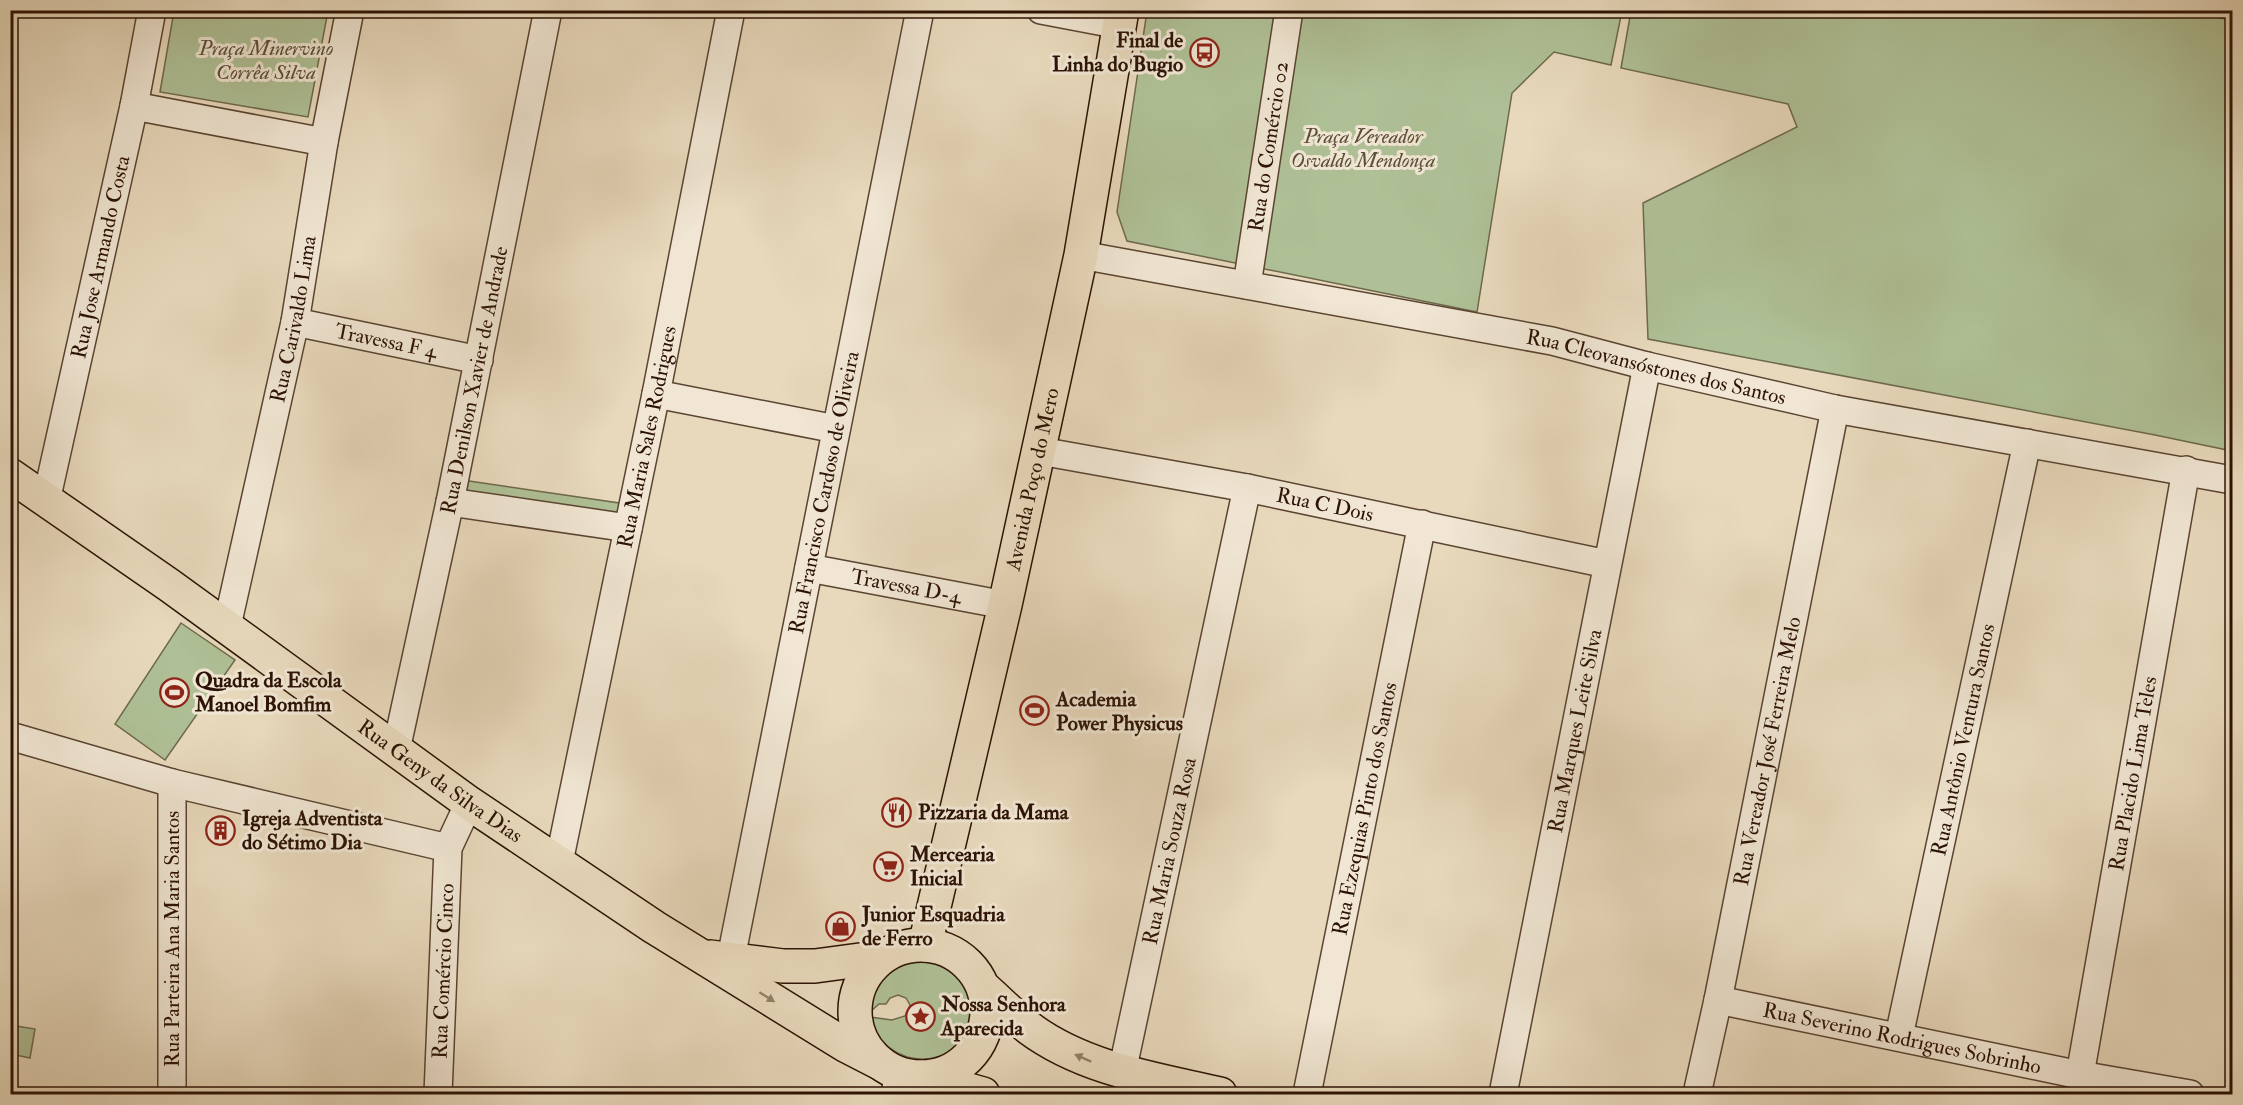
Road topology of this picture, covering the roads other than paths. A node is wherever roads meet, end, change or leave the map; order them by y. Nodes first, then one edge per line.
1 (152, 10) edge
2 (350, 10) edge
3 (548, 10) edge
4 (731, 10) edge
5 (920, 10) edge
6 (1041, 10) edge
7 (1289, 10) edge
8 (1121, 18) edge
9 (134, 106) junction
10 (324, 142) junction
11 (1081, 255) junction
12 (1247, 285) junction
13 (295, 322) junction
14 (479, 360) junction
15 (1647, 366) junction
16 (656, 394) junction
17 (1835, 409) junction
18 (836, 429) junction
19 (2027, 443) junction
20 (1040, 451) junction
21 (2186, 470) junction
22 (10, 475) edge
23 (2232, 480) edge
24 (1247, 488) junction
25 (46, 501) junction
26 (450, 502) junction
27 (1422, 524) junction
28 (628, 528) junction
29 (1607, 564) junction
30 (809, 568) junction
31 (1005, 605) junction
32 (227, 626) junction
33 (10, 736) edge
34 (396, 750) junction
35 (172, 783) junction
36 (469, 803) junction
37 (448, 848) junction
38 (560, 862) junction
39 (925, 945) junction
40 (882, 957) junction
41 (719, 962) junction
42 (984, 988) junction
43 (1718, 1000) junction
44 (1899, 1036) junction
45 (1122, 1072) junction
46 (2080, 1075) junction
47 (899, 1077) edge
48 (172, 1095) edge
49 (438, 1095) edge
50 (983, 1095) edge
51 (1220, 1095) edge
52 (1307, 1095) edge
53 (1503, 1095) edge
54 (1697, 1095) edge
55 (2190, 1095) edge

1 - 9 street, Rua Jose Armando Costa
2 - 10 street, Rua Carivaldo Lima
3 - 14 street, Rua Denilson Xavier de Andrade
4 - 16 street, Rua Maria Sales Rodrigues
5 - 18 street, Rua Francisco Cardoso de Oliveira
6 - 8 street
7 - 12 street, Rua do Comércio 02
8 - 11 main road, Avenida Poço do Mero
9 - 10 street
9 - 25 street, Rua Jose Armando Costa
10 - 13 street, Rua Carivaldo Lima
11 - 12 street, Rua Cleovansóstones dos Santos
11 - 20 main road, Avenida Poço do Mero
12 - 15 street, Rua Cleovansóstones dos Santos
13 - 14 street, Travessa F 4
13 - 32 street, Rua Carivaldo Lima
14 - 26 street, Rua Denilson Xavier de Andrade
15 - 17 street, Rua Cleovansóstones dos Santos
15 - 29 street, Rua Marques Leite Silva
16 - 18 street
16 - 28 street, Rua Maria Sales Rodrigues
17 - 19 street, Rua Cleovansóstones dos Santos
17 - 43 street, Rua Vereador José Ferreira Melo
18 - 30 street, Rua Francisco Cardoso de Oliveira
19 - 21 street, Rua Cleovansóstones dos Santos
19 - 44 street, Rua Antônio Ventura Santos
20 - 24 street, Rua C Dois
20 - 31 main road, Avenida Poço do Mero
21 - 23 street, Rua Cleovansóstones dos Santos
21 - 46 street, Rua Placido Lima Teles
22 - 25 main road, Rua Geny da Silva Dias
24 - 27 street, Rua C Dois
24 - 45 street, Rua Maria Souza Rosa
25 - 32 main road, Rua Geny da Silva Dias
26 - 28 street
26 - 34 street, Rua Denilson Xavier de Andrade
27 - 29 street, Rua C Dois
27 - 52 street, Rua Ezequias Pinto dos Santos
28 - 38 street, Rua Maria Sales Rodrigues
29 - 53 street, Rua Marques Leite Silva
30 - 31 street, Travessa D-4
30 - 41 street, Rua Francisco Cardoso de Oliveira
31 - 39 main road, Avenida Poço do Mero
32 - 34 main road, Rua Geny da Silva Dias
33 - 35 street
34 - 36 main road, Rua Geny da Silva Dias
35 - 37 street
35 - 48 street, Rua Parteira Ana Maria Santos
36 - 37 street
36 - 38 main road, Rua Geny da Silva Dias
37 - 49 street, Rua Comércio Cinco
38 - 41 main road, Rua Geny da Silva Dias
39 - 40 main road
39 - 42 main road
40 - 41 main road, Rua Geny da Silva Dias
40 - 47 main road
41 -> 47 main road, Rua Geny da Silva Dias
45 -> 42 main road
42 - 47 main road
43 - 44 street, Rua Severino Rodrigues Sobrinho
43 - 54 street, Rua Vereador José Ferreira Melo
44 - 46 street, Rua Severino Rodrigues Sobrinho
45 - 51 main road
46 - 55 street, Rua Severino Rodrigues Sobrinho
47 - 50 main road, Rua Geny da Silva Dias

